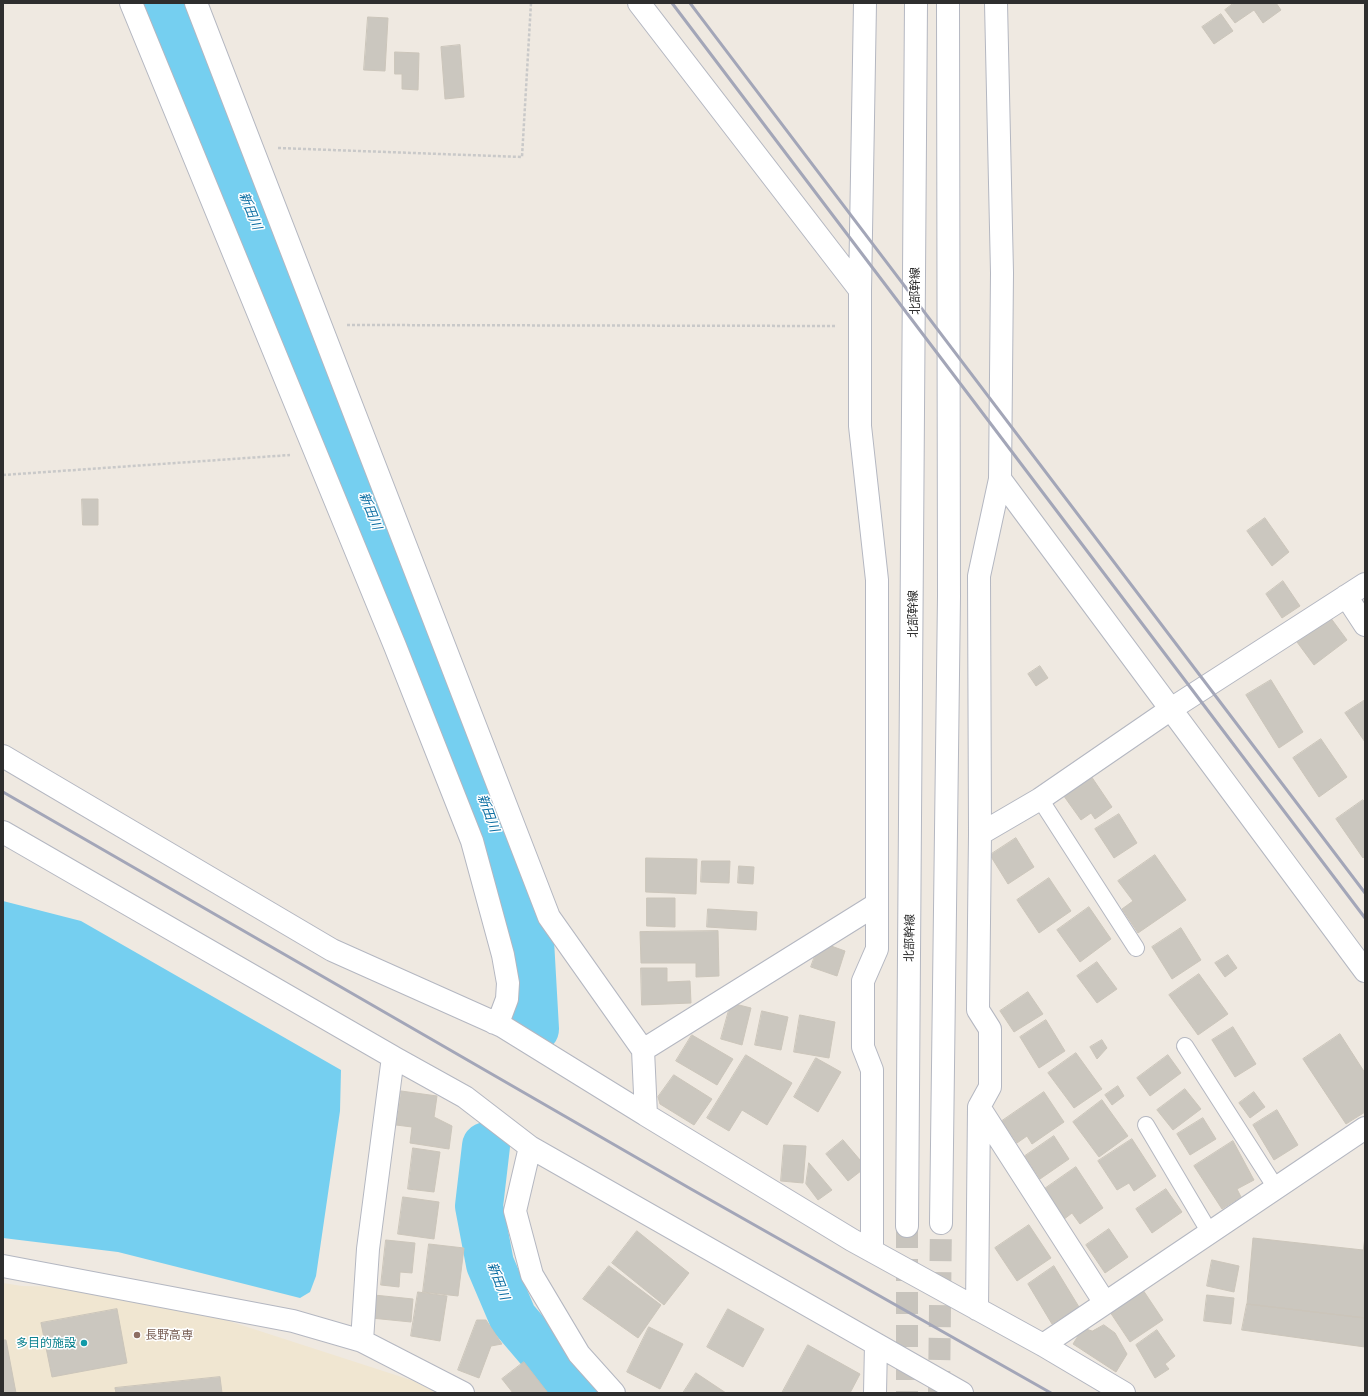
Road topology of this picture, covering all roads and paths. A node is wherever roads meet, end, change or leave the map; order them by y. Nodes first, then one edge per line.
1 (131, 3) edge
2 (196, 3) edge
3 (531, 3) edge
4 (639, 3) edge
5 (865, 3) edge
6 (916, 3) edge
7 (948, 3) edge
8 (996, 3) edge
9 (251, 147) junction
10 (860, 290) junction
11 (320, 325) junction
12 (859, 326) junction
13 (316, 454) junction
14 (3, 475) edge
15 (1000, 479) junction
16 (1365, 584) edge
17 (1346, 596) junction
18 (1365, 625) edge
19 (1171, 709) junction
20 (3, 756) edge
21 (1040, 798) junction
22 (3, 832) edge
23 (980, 834) junction
24 (877, 904) junction
25 (1136, 948) dead end
26 (1365, 971) edge
27 (498, 1025) junction
28 (1185, 1046) dead end
29 (643, 1050) junction
30 (393, 1057) junction
31 (979, 1107) junction
32 (646, 1115) junction
33 (1146, 1125) dead end
34 (1365, 1128) edge
35 (530, 1147) junction
36 (1276, 1188) junction
37 (941, 1223) tunnel mouth
38 (907, 1226) tunnel mouth
39 (1210, 1232) junction
40 (872, 1251) junction
41 (3, 1266) edge
42 (1105, 1303) junction
43 (977, 1308) junction
44 (362, 1341) junction
45 (876, 1344) junction
46 (1043, 1345) junction
47 (463, 1393) edge
48 (614, 1393) edge
49 (875, 1393) edge
50 (962, 1393) edge
51 (1124, 1393) edge

1 - 13 street
2 - 9 street
3 - 9 path
4 - 10 street
5 - 10 street
6 - 38 street, 北部幹線
7 - 37 street
8 - 15 street
9 - 11 street
10 - 12 street
11 - 12 path
11 - 29 street
12 - 24 street
13 - 14 path
13 - 27 street
15 - 19 street
15 - 23 street
16 - 17 street
17 - 18 street
17 - 19 street
19 - 21 street
19 - 26 street
20 - 27 street
21 - 23 street
21 - 25 lane
22 - 30 street
23 - 31 street
24 - 29 street
24 - 40 street
27 - 32 street
28 - 36 lane
29 - 32 street
30 - 35 street
30 - 44 street
31 - 42 street
31 - 43 street
32 - 40 street
33 - 39 lane
34 - 36 street
35 - 45 street
35 - 48 street
36 - 39 street
39 - 42 street
40 - 43 street
41 - 44 street
42 - 46 street
43 - 46 street
44 - 47 street
45 - 49 street
45 - 50 street
46 - 51 street

